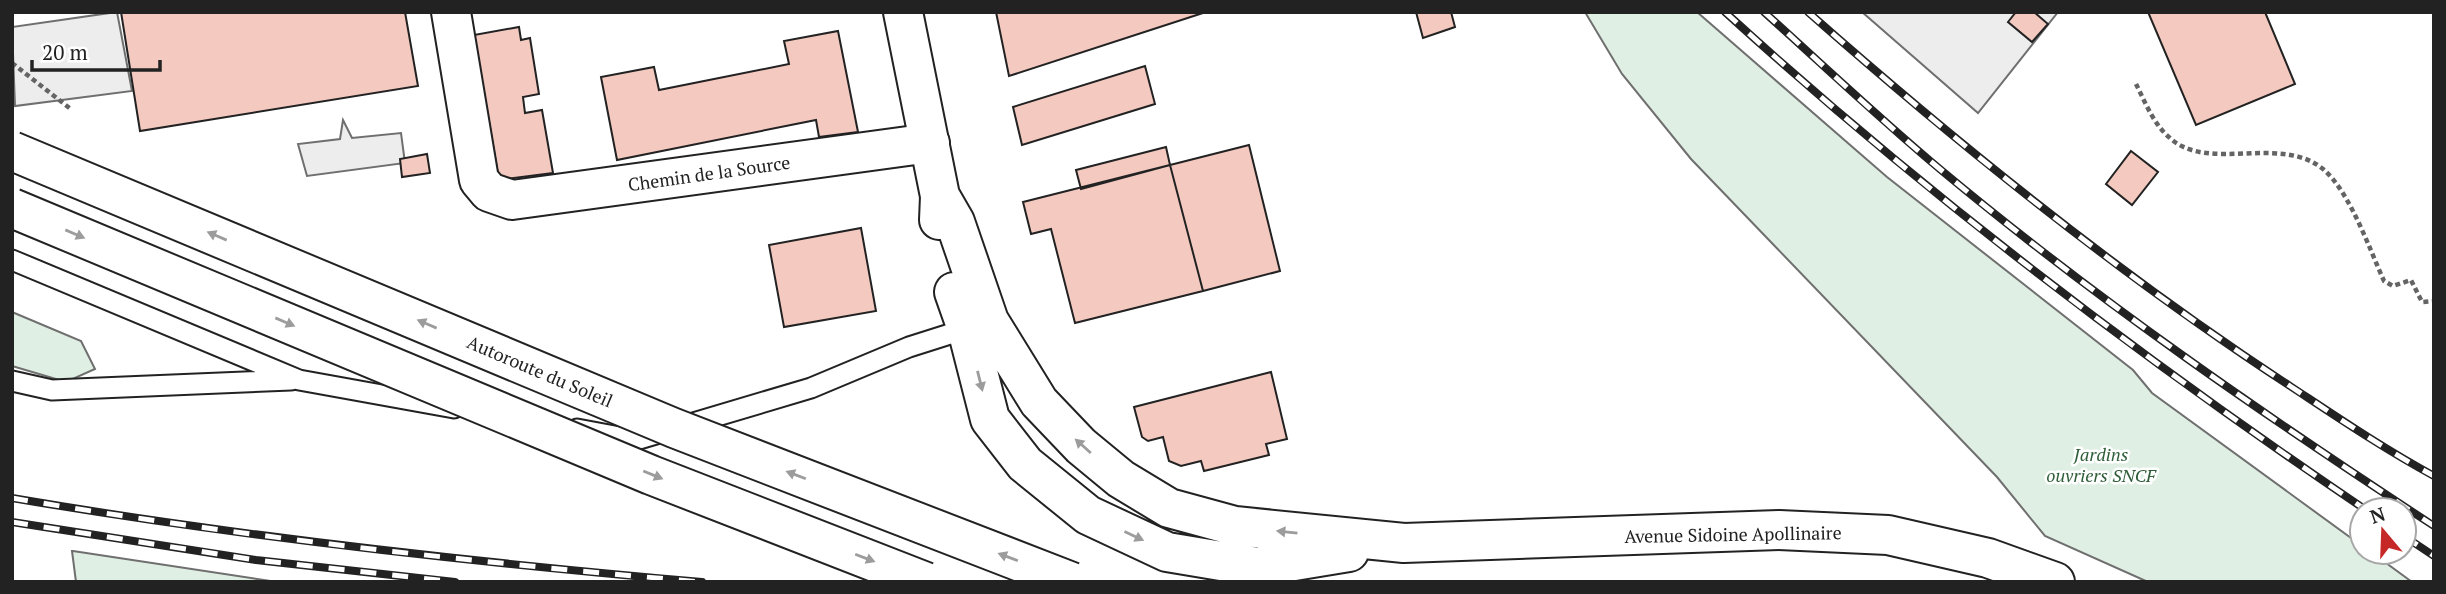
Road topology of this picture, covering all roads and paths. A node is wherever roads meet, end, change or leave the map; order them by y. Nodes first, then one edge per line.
1 (452, 12) edge
2 (903, 12) edge
3 (12, 63) edge
4 (2136, 84) dead end
5 (72, 110) dead end
6 (930, 144) junction
7 (12, 151) edge
8 (12, 208) edge
9 (12, 260) edge
10 (2434, 301) edge
11 (978, 325) junction
12 (299, 380) junction
13 (12, 381) edge
14 (1404, 543) junction
15 (926, 582) edge
16 (1072, 582) edge
17 (2055, 582) edge

1 - 6 main road, Chemin de la Source
2 - 6 main road, Avenue Sidoine Apollinaire
3 - 5 path
4 - 10 path
6 - 11 main road, Avenue Sidoine Apollinaire
16 -> 7 main road, Autoroute du Soleil, bridge
8 -> 15 main road, bridge
9 - 12 lane
11 - 12 lane
14 -> 11 main road, Avenue Sidoine Apollinaire
11 -> 14 main road, Avenue Sidoine Apollinaire
12 - 13 lane
14 - 17 main road, Avenue Sidoine Apollinaire

